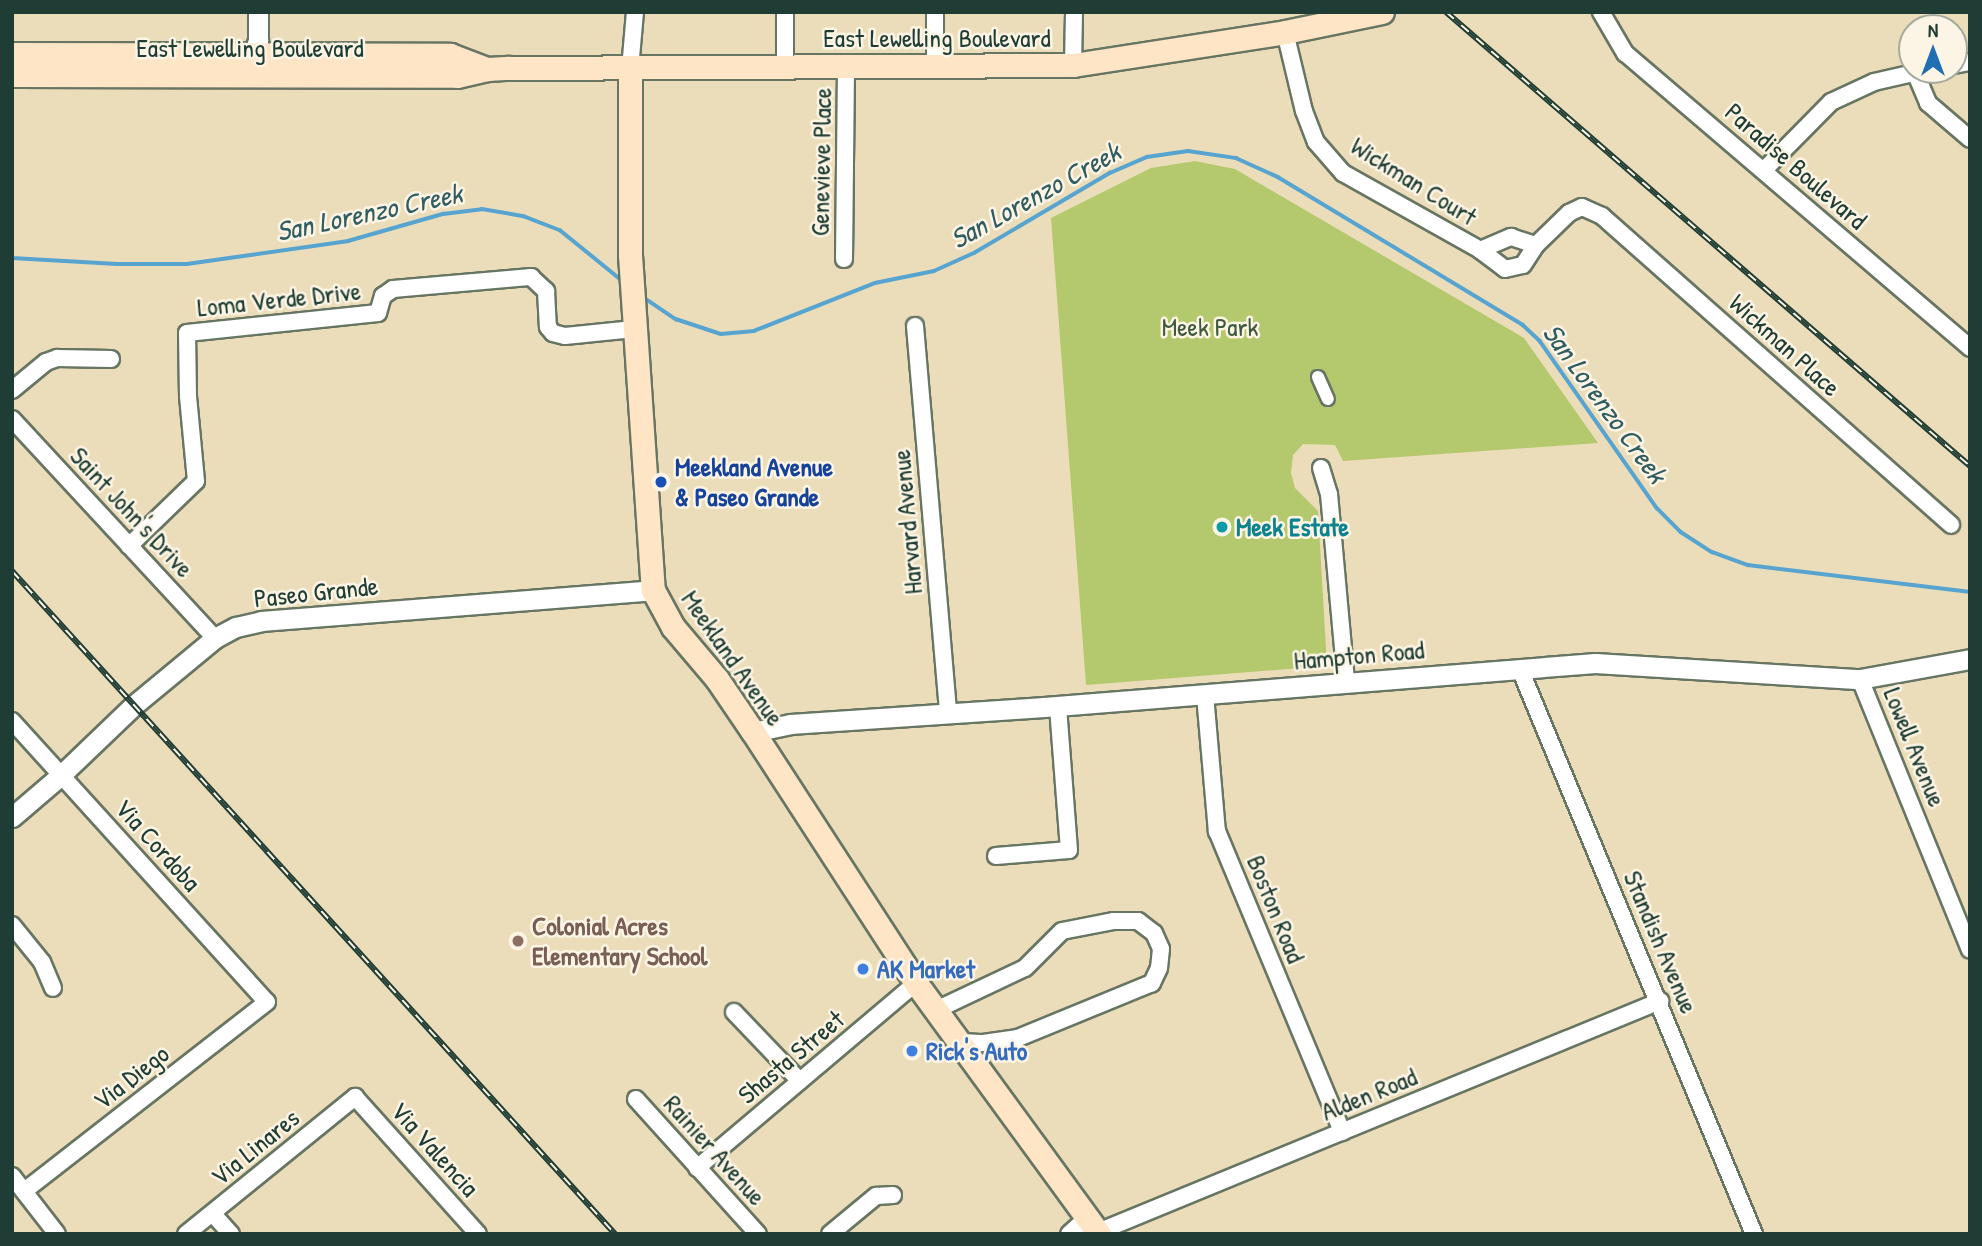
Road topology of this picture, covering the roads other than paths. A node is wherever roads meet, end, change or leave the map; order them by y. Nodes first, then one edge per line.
1 (258, 12) edge
2 (635, 12) edge
3 (785, 12) edge
4 (935, 12) edge
5 (1074, 12) edge
6 (1382, 12) edge
7 (1601, 12) edge
8 (1285, 32) junction
9 (12, 54) edge
10 (249, 65) junction
11 (1073, 65) junction
12 (785, 66) junction
13 (846, 66) junction
14 (935, 66) junction
15 (630, 69) junction
16 (12, 75) edge
17 (1898, 76) edge
18 (1924, 84) edge
19 (1970, 139) edge
20 (1764, 170) junction
21 (1582, 207) joint
22 (1536, 245) junction
23 (1480, 250) junction
24 (844, 259) dead end
25 (633, 322) junction
26 (915, 327) dead end
27 (1970, 348) edge
28 (110, 359) dead end
29 (1318, 377) dead end
30 (12, 390) edge
31 (1328, 399) dead end
32 (12, 419) edge
33 (1321, 468) dead end
34 (1951, 525) dead end
35 (129, 546) junction
36 (653, 590) junction
37 (215, 638) junction
38 (1970, 659) edge
39 (1520, 669) junction
40 (1860, 679) junction
41 (1346, 681) junction
42 (1205, 695) junction
43 (1058, 706) junction
44 (948, 713) junction
45 (12, 721) edge
46 (753, 732) junction
47 (61, 775) junction
48 (12, 817) edge
49 (996, 856) dead end
50 (12, 925) edge
51 (1970, 950) edge
52 (916, 983) junction
53 (53, 988) dead end
54 (1660, 1001) junction
55 (267, 1002) joint
56 (936, 1010) junction
57 (734, 1012) dead end
58 (960, 1042) junction
59 (800, 1081) junction
60 (355, 1097) joint
61 (636, 1100) dead end
62 (1342, 1132) junction
63 (697, 1168) junction
64 (12, 1176) edge
65 (24, 1191) junction
66 (894, 1195) dead end
67 (213, 1214) junction
68 (1095, 1228) edge
69 (57, 1234) edge
70 (186, 1234) edge
71 (231, 1234) edge
72 (478, 1234) edge
73 (758, 1234) edge
74 (830, 1234) edge
75 (1069, 1234) edge
76 (1754, 1234) edge

1 - 10 street
2 - 15 street, Meekland Avenue
3 - 12 street
4 - 14 street
5 - 11 street
6 - 8 main road, East Lewelling Boulevard
7 - 20 street, Paradise Boulevard
8 - 11 main road, East Lewelling Boulevard
8 - 23 street, Wickman Court
9 - 10 main road, East Lewelling Boulevard
10 - 15 main road, East Lewelling Boulevard
10 - 16 main road, East Lewelling Boulevard
11 - 14 main road, East Lewelling Boulevard
12 - 13 main road, East Lewelling Boulevard
12 - 15 main road, East Lewelling Boulevard
13 - 14 main road, East Lewelling Boulevard
13 - 24 street, Genevieve Place
15 - 25 main road, Meekland Avenue
17 - 20 street
18 - 19 street
20 - 27 street, Paradise Boulevard
21 - 22 street, Wickman Court
21 - 34 street, Wickman Place
22 - 23 street, Wickman Court
22 - 23 street, Wickman Court
25 - 35 street, Loma Verde Drive
25 - 36 main road, Meekland Avenue
26 - 44 street, Harvard Avenue
28 - 30 street
29 - 31 street
32 - 35 street, Saint John's Drive
33 - 41 street
35 - 37 street, Saint John's Drive
36 - 37 street, Paseo Grande
36 - 46 main road, Meekland Avenue
37 - 47 street, Paseo Grande
38 - 40 street, Hampton Road
39 - 40 street, Hampton Road
39 - 41 street, Hampton Road
39 - 54 street, Standish Avenue
40 - 51 street, Lowell Avenue
41 - 42 street, Hampton Road
42 - 43 street, Hampton Road
42 - 62 street, Boston Road
43 - 44 street, Hampton Road
43 - 49 street
44 - 46 street, Hampton Road
45 - 47 street, Via Cordoba
46 - 52 main road, Meekland Avenue
47 - 48 street, Paseo Grande
47 - 55 street, Via Cordoba
50 - 53 street
52 - 56 main road, Meekland Avenue
52 - 59 street, Shasta Street
54 - 62 street, Alden Road
54 - 76 street, Standish Avenue
55 - 65 street, Via Diego
56 - 58 main road, Meekland Avenue
56 - 58 street
57 - 59 street
58 - 68 main road, Meekland Avenue
59 - 63 street, Shasta Street
60 - 67 street, Via Linares
60 - 72 street, Via Valencia
61 - 63 street, Rainier Avenue
62 - 68 street, Alden Road
63 - 73 street, Rainier Avenue
64 - 65 street
65 - 69 street
66 - 74 street
67 - 70 street, Via Linares
67 - 71 street
68 - 75 street

